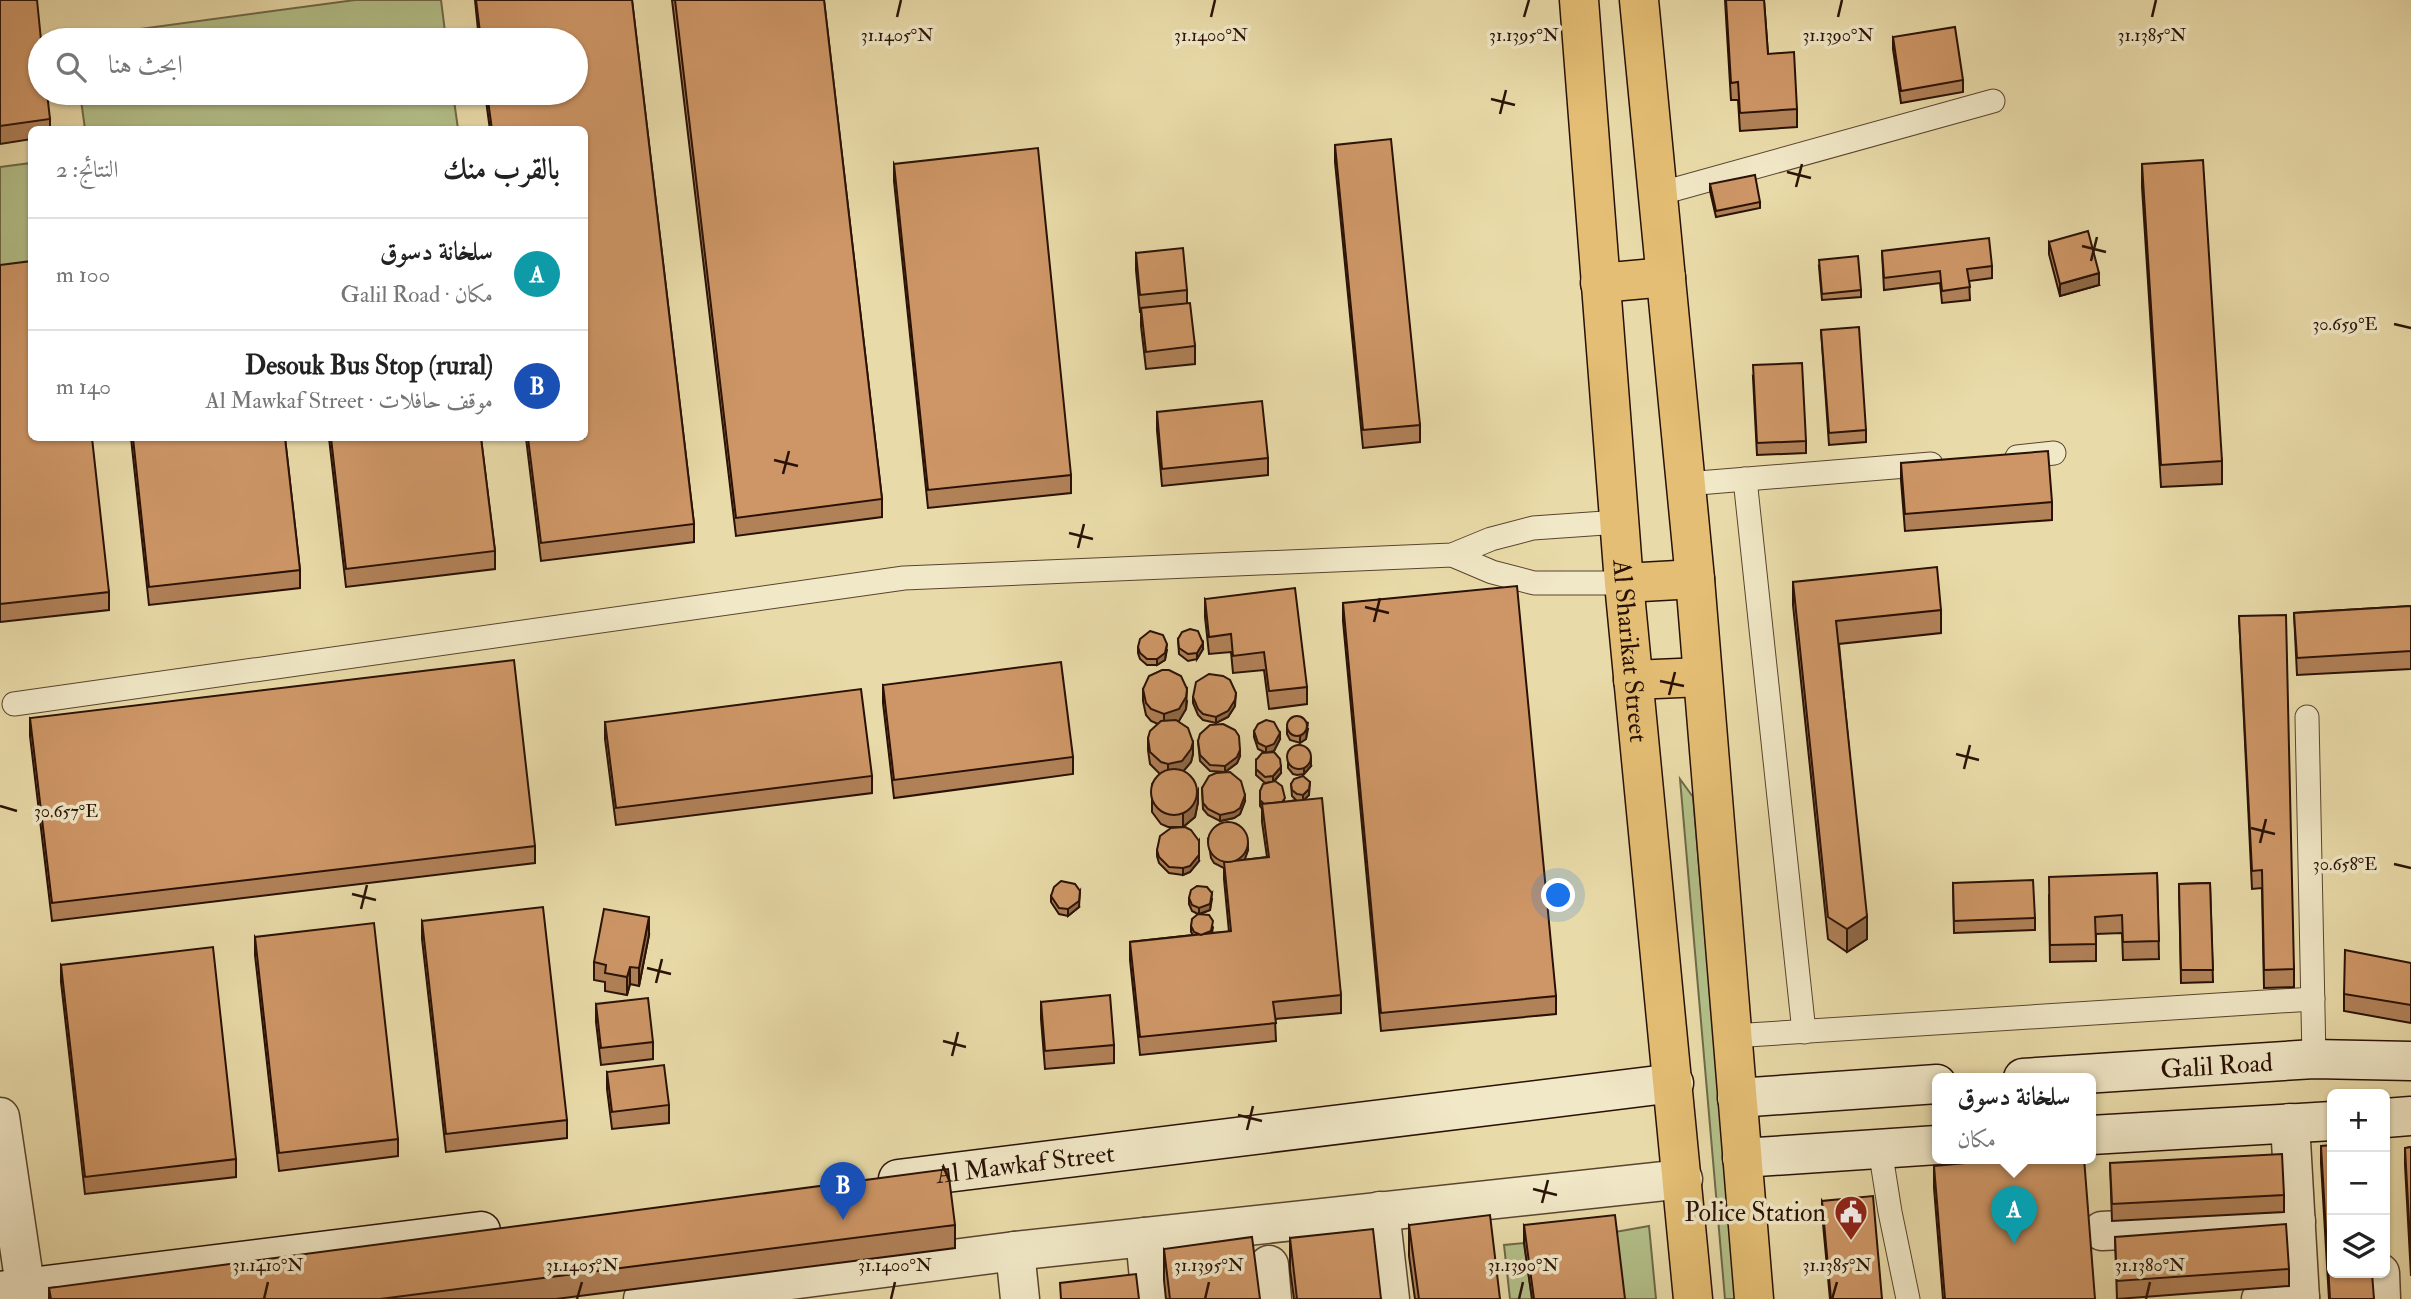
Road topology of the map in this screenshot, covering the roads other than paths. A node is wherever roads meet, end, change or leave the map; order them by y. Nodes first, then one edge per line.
1 (1578, 0) edge
2 (1639, 0) edge
3 (1993, 101) dead end
4 (1658, 194) junction
5 (1666, 277) junction
6 (1600, 283) junction
7 (2054, 453) dead end
8 (2001, 458) edge
9 (1947, 462) edge
10 (1745, 479) junction
11 (1686, 484) junction
12 (1619, 523) junction
13 (1452, 555) junction
14 (1695, 579) junction
15 (1624, 583) junction
16 (1703, 677) junction
17 (1633, 680) junction
18 (14, 704) dead end
19 (2307, 717) dead end
20 (2312, 999) junction
21 (1804, 1032) junction
22 (1732, 1036) junction
23 (2314, 1059) junction
24 (2411, 1061) edge
25 (2096, 1073) edge
26 (1674, 1083) junction
27 (1932, 1084) edge
28 (1737, 1098) junction
29 (2411, 1116) edge
30 (0, 1117) edge
31 (2390, 1118) edge
32 (2327, 1121) edge
33 (2290, 1123) junction
34 (2096, 1135) edge
35 (1932, 1145) edge
36 (1880, 1149) junction
37 (1742, 1158) junction
38 (1683, 1180) junction
39 (866, 1183) edge
40 (1380, 1212) junction
41 (2296, 1221) junction
42 (522, 1226) edge
43 (2102, 1231) dead end
44 (1145, 1237) junction
45 (1015, 1251) junction
46 (2380, 1278) edge
47 (18, 1293) edge
48 (2300, 1298) edge
49 (643, 1299) edge
50 (1020, 1299) edge
51 (1151, 1299) edge
52 (1390, 1299) edge
53 (1693, 1299) edge
54 (1754, 1299) edge
55 (1908, 1299) edge
56 (2262, 1299) edge
57 (2381, 1299) edge

1 - 6 main road, Al Sharikat Street
2 - 4 main road
3 - 4 lane
4 - 5 main road
5 - 6 main road
5 - 11 main road
6 - 12 main road, Al Sharikat Street
7 - 8 lane
9 - 10 lane
10 - 11 lane
10 - 21 lane
11 - 14 main road
12 - 13 lane
12 - 15 main road, Al Sharikat Street
13 - 15 lane
13 - 18 lane
14 - 15 main road
14 - 16 main road
15 - 17 main road, Al Sharikat Street
16 - 17 main road
16 - 22 main road
17 - 26 main road, Al Sharikat Street
19 - 20 lane
20 - 21 lane
20 - 23 lane
21 - 22 lane
22 - 28 main road
23 - 24 street, Galil Road
23 - 25 street, Galil Road
26 - 38 main road, Al Sharikat Street
26 - 39 street, Al Mawkaf Street
27 - 28 street
28 - 37 main road
29 - 31 street
30 - 47 street
32 - 33 street
33 - 34 street
33 - 41 street
35 - 36 street
36 - 37 street
36 - 55 lane
37 - 54 main road
38 - 40 street
38 - 53 main road, Al Sharikat Street
40 - 44 street
40 - 52 street
41 - 43 street
41 - 48 street
42 - 47 street
44 - 45 street
44 - 51 street
45 - 49 street
45 - 50 street
46 - 57 street
48 - 56 street

